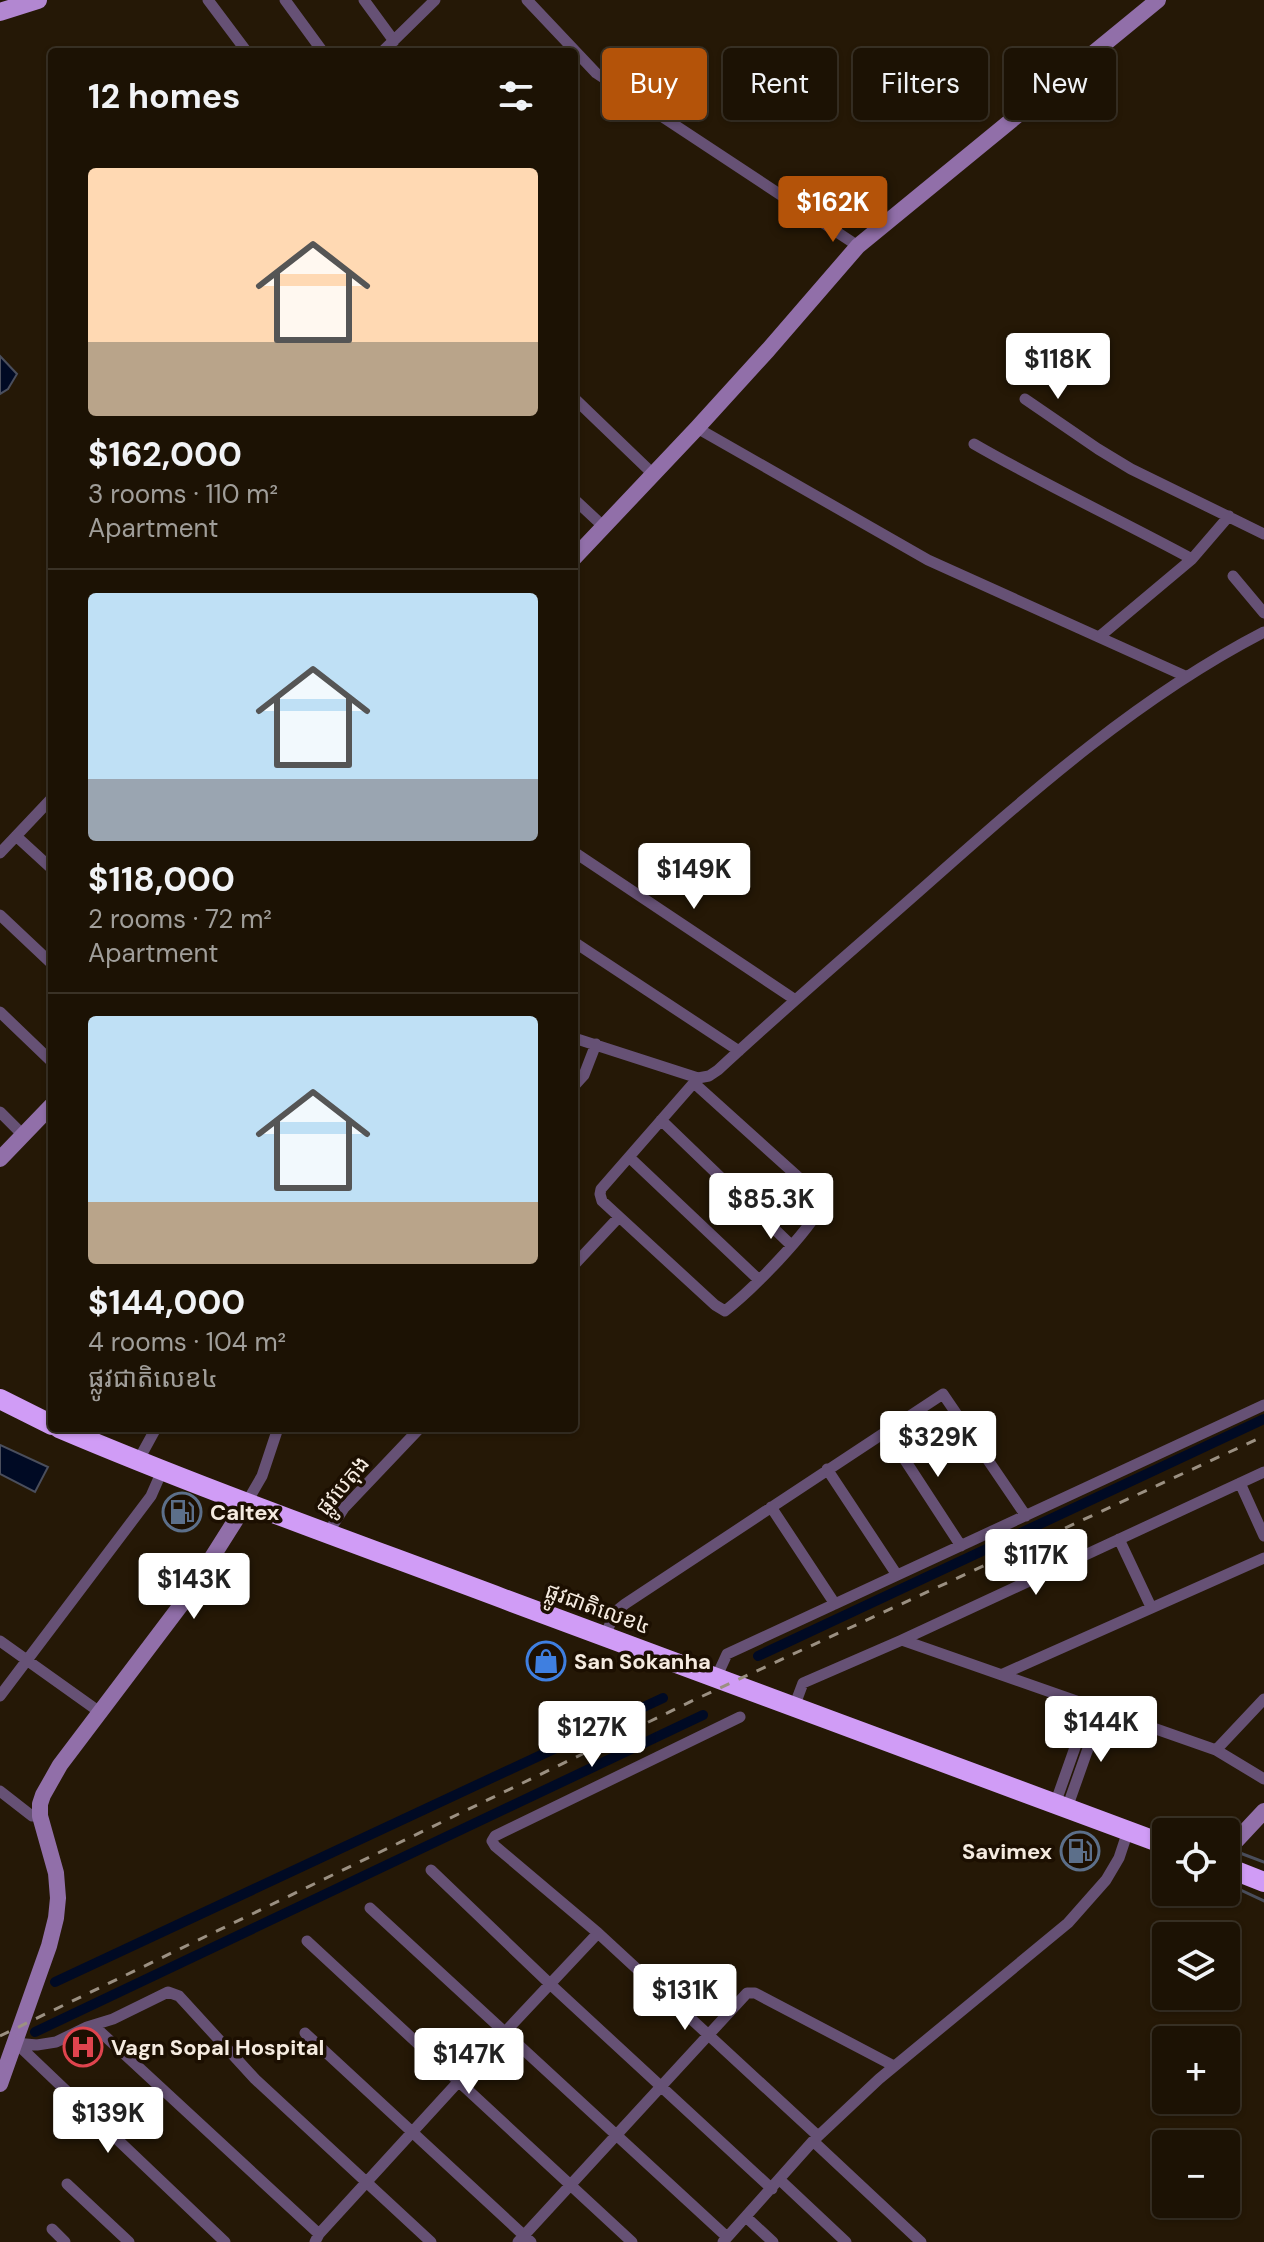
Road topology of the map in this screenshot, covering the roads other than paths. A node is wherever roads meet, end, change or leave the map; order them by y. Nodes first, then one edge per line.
1 (38, 0) edge
2 (208, 0) edge
3 (285, 0) edge
4 (364, 0) edge
5 (435, 0) edge
6 (527, 0) edge
7 (1158, 0) edge
8 (0, 12) edge
9 (394, 41) junction
10 (244, 48) edge
11 (320, 48) edge
12 (386, 48) edge
13 (572, 48) edge
14 (578, 54) edge
15 (858, 246) junction
16 (1025, 399) dead end
17 (578, 402) edge
18 (697, 428) junction
19 (974, 444) dead end
20 (653, 474) junction
21 (578, 503) edge
22 (1229, 516) junction
23 (604, 527) junction
24 (1264, 534) edge
25 (578, 554) edge
26 (1192, 559) junction
27 (1233, 576) dead end
28 (1264, 613) edge
29 (1264, 632) edge
30 (1099, 637) junction
31 (1185, 676) junction
32 (48, 802) edge
33 (16, 836) junction
34 (0, 853) edge
35 (578, 855) edge
36 (48, 865) edge
37 (0, 915) edge
38 (578, 945) edge
39 (48, 960) edge
40 (794, 999) junction
41 (0, 1012) edge
42 (578, 1039) edge
43 (596, 1044) junction
44 (739, 1051) junction
45 (48, 1058) edge
46 (696, 1080) junction
47 (578, 1082) edge
48 (48, 1109) edge
49 (0, 1112) edge
50 (661, 1120) junction
51 (23, 1135) junction
52 (629, 1157) junction
53 (0, 1159) edge
54 (619, 1217) junction
55 (791, 1245) junction
56 (578, 1261) edge
57 (758, 1279) junction
58 (0, 1399) edge
59 (1264, 1405) edge
60 (48, 1423) edge
61 (886, 1431) junction
62 (69, 1432) edge
63 (154, 1432) edge
64 (277, 1432) edge
65 (416, 1432) edge
66 (138, 1461) junction
67 (827, 1469) junction
68 (162, 1471) junction
69 (1264, 1472) edge
70 (1240, 1483) junction
71 (247, 1502) junction
72 (771, 1507) junction
73 (1026, 1516) junction
74 (327, 1534) junction
75 (1264, 1536) edge
76 (1119, 1539) junction
77 (961, 1546) junction
78 (1264, 1558) edge
79 (897, 1575) junction
80 (835, 1604) junction
81 (1151, 1607) junction
82 (605, 1636) junction
83 (902, 1640) junction
84 (0, 1641) edge
85 (26, 1660) junction
86 (1003, 1674) junction
87 (716, 1678) junction
88 (0, 1696) edge
89 (1264, 1699) edge
90 (794, 1707) junction
91 (1096, 1707) junction
92 (101, 1713) junction
93 (740, 1717) dead end
94 (1216, 1750) junction
95 (1264, 1779) edge
96 (0, 1791) edge
97 (1061, 1806) junction
98 (1264, 1811) edge
99 (40, 1816) junction
100 (1128, 1831) junction
101 (1240, 1837) edge
102 (1152, 1840) edge
103 (431, 1870) dead end
104 (1240, 1872) edge
105 (1264, 1882) edge
106 (370, 1908) dead end
107 (598, 1933) junction
108 (307, 1941) dead end
109 (550, 1984) junction
110 (94, 2026) junction
111 (305, 2033) dead end
112 (505, 2033) junction
113 (708, 2033) junction
114 (10, 2048) edge
115 (894, 2066) junction
116 (459, 2081) junction
117 (0, 2084) edge
118 (659, 2086) junction
119 (412, 2133) junction
120 (616, 2134) junction
121 (815, 2138) junction
122 (367, 2182) junction
123 (67, 2184) dead end
124 (776, 2184) junction
125 (571, 2185) junction
126 (746, 2217) junction
127 (52, 2229) dead end
128 (317, 2238) edge
129 (524, 2240) edge
130 (725, 2240) edge
131 (65, 2242) edge
132 (129, 2242) edge
133 (225, 2242) edge
134 (431, 2242) edge
135 (632, 2242) edge
136 (773, 2242) edge
137 (846, 2242) edge
138 (921, 2242) edge

1 - 8 main road
2 - 10 street
3 - 11 street
4 - 9 street
5 - 9 street
6 - 13 street
7 - 15 street
9 - 12 street
14 - 15 street
15 - 18 street
16 - 22 street
17 - 20 street
18 - 20 street
18 - 30 street
19 - 26 street
20 - 23 street
21 - 23 street
22 - 24 street
22 - 26 street
23 - 25 street
26 - 30 street
27 - 28 street
29 - 31 street
30 - 31 street
31 - 40 street
32 - 33 street
33 - 34 street
33 - 36 street
35 - 40 street
37 - 39 street
38 - 44 street
40 - 44 street
41 - 45 street
42 - 43 street
43 - 46 street
43 - 47 street
44 - 46 street
46 - 50 street
46 - 55 street
48 - 51 street
49 - 51 street
50 - 52 street
50 - 55 street
51 - 53 street
52 - 54 street
52 - 57 street
54 - 56 street
54 - 57 street
55 - 57 street
58 - 60 highway
59 - 73 street
61 - 67 street
61 - 73 street
61 - 77 street
62 - 66 highway, ផ្លូវជាតិលេខ៤
63 - 66 street
64 - 71 street
65 - 74 street, ផ្លូវបេតុង
66 - 68 highway, ផ្លូវជាតិលេខ៤
67 - 72 street
67 - 79 street
68 - 71 highway, ផ្លូវជាតិលេខ៤
68 - 85 street
69 - 70 street
70 - 75 street
70 - 76 street
71 - 74 highway, ផ្លូវជាតិលេខ៤
71 - 92 street
72 - 80 street
72 - 82 street
73 - 77 street
74 - 82 highway, ផ្លូវជាតិលេខ៤
76 - 81 street
76 - 83 street
77 - 79 street
78 - 81 street
79 - 80 street
80 - 87 street
81 - 86 street
82 - 87 highway, ផ្លូវជាតិលេខ៤
83 - 86 street
83 - 90 street
84 - 85 street
85 - 88 street
85 - 92 street
86 - 91 street
87 - 90 highway, ផ្លូវជាតិលេខ៤
89 - 94 street
90 - 97 highway, ផ្លូវជាតិលេខ៤
91 - 94 street
91 - 97 street
92 - 99 street
93 - 107 street
94 - 95 street
96 - 99 street
97 - 100 highway, ផ្លូវជាតិលេខ៤
98 - 101 street
99 - 114 street
100 - 102 highway, ផ្លូវជាតិលេខ៤
100 - 115 street
103 - 109 street
104 - 105 highway
106 - 112 street
107 - 109 street
107 - 113 street
108 - 116 street
109 - 112 street
109 - 118 street
110 - 114 street
110 - 122 street
110 - 128 street
111 - 119 street
112 - 116 street
112 - 120 street
113 - 115 street
113 - 118 street
113 - 121 street
114 - 117 street
114 - 133 street
115 - 121 street
116 - 119 street
116 - 125 street
118 - 120 street
118 - 124 street
119 - 122 street
119 - 129 street
120 - 125 street
120 - 130 street
121 - 124 street
121 - 138 street
122 - 128 street
122 - 134 street
123 - 132 street
124 - 126 street
124 - 137 street
125 - 129 street
125 - 135 street
126 - 130 street
126 - 136 street
127 - 131 street

